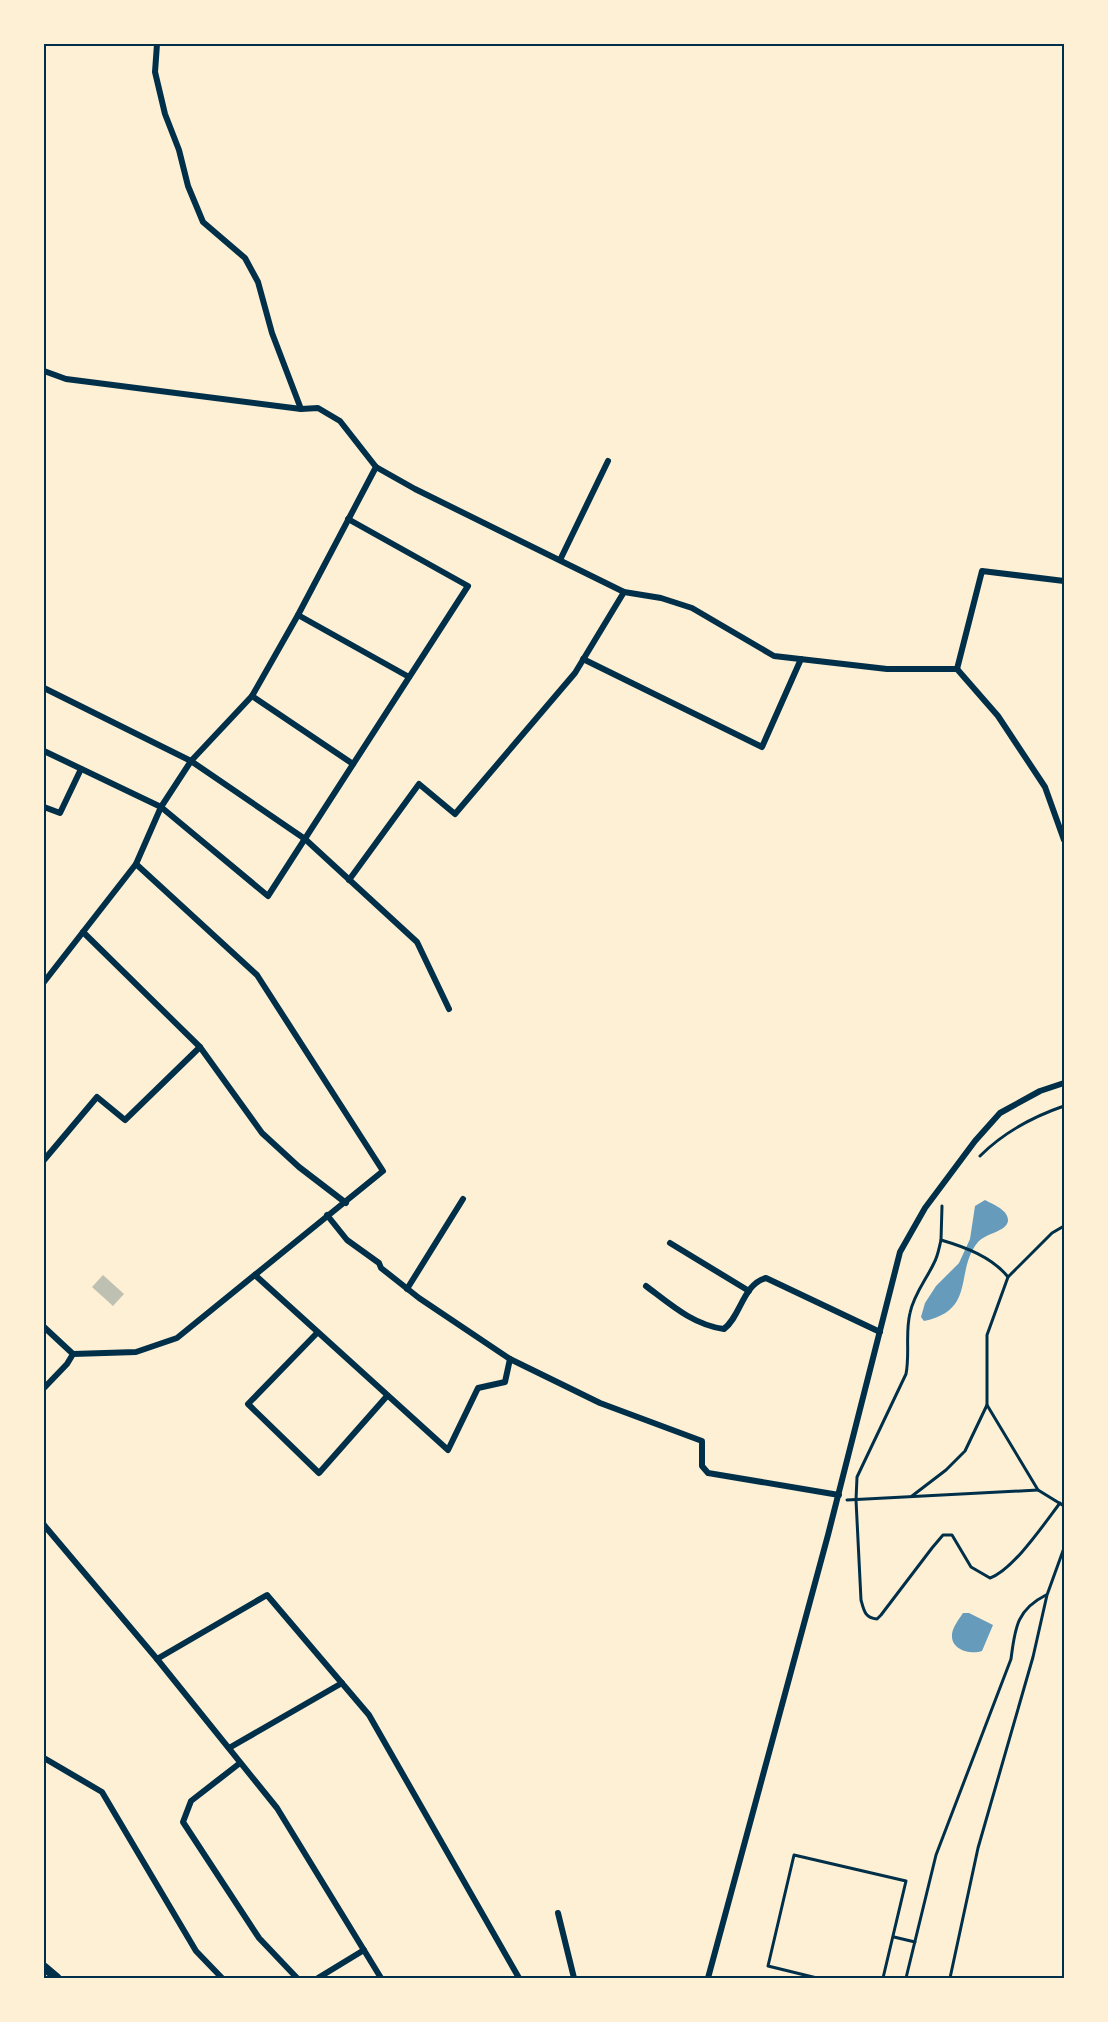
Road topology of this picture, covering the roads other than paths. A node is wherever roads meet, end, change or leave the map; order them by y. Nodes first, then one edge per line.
1 (157, 44) edge
2 (44, 371) edge
3 (301, 410) junction
4 (608, 461) dead end
5 (376, 467) junction
6 (348, 519) junction
7 (560, 560) junction
8 (1065, 581) edge
9 (624, 592) junction
10 (298, 615) junction
11 (583, 659) junction
12 (801, 659) junction
13 (957, 669) junction
14 (409, 677) junction
15 (44, 688) edge
16 (252, 696) junction
17 (44, 751) edge
18 (191, 760) junction
19 (353, 764) junction
20 (81, 769) junction
21 (44, 807) edge
22 (160, 807) junction
23 (305, 839) junction
24 (1065, 840) edge
25 (136, 864) junction
26 (348, 880) junction
27 (83, 932) junction
28 (44, 982) edge
29 (449, 1009) dead end
30 (200, 1047) junction
31 (1065, 1083) edge
32 (44, 1160) edge
33 (463, 1199) dead end
34 (346, 1203) junction
35 (327, 1215) junction
36 (670, 1244) dead end
37 (255, 1275) junction
38 (646, 1286) dead end
39 (407, 1288) junction
40 (749, 1291) junction
41 (44, 1327) edge
42 (880, 1332) junction
43 (317, 1333) junction
44 (73, 1354) junction
45 (510, 1359) junction
46 (44, 1388) edge
47 (387, 1396) junction
48 (838, 1495) junction
49 (44, 1525) edge
50 (157, 1659) junction
51 (342, 1683) junction
52 (229, 1748) junction
53 (44, 1758) edge
54 (240, 1763) junction
55 (558, 1913) dead end
56 (364, 1950) junction
57 (44, 1967) edge
58 (56, 1978) edge
59 (222, 1978) edge
60 (297, 1978) edge
61 (318, 1978) edge
62 (381, 1978) edge
63 (519, 1978) edge
64 (574, 1978) edge
65 (708, 1978) edge

1 - 3 street
2 - 3 street
3 - 5 street
4 - 7 street
5 - 6 street
5 - 7 street
6 - 10 street
6 - 14 street
7 - 9 street
8 - 13 street
9 - 11 street
9 - 12 street
10 - 14 street
10 - 16 street
11 - 12 street
11 - 26 street
12 - 13 street
13 - 24 street
14 - 19 street
15 - 18 street
16 - 18 street
16 - 19 street
17 - 20 street
18 - 22 street
18 - 23 street
19 - 23 street
20 - 21 street
20 - 22 street
22 - 23 street
22 - 25 street
23 - 26 street
25 - 27 street
25 - 34 street
26 - 29 street
27 - 28 street
27 - 30 street
30 - 32 street
30 - 34 street
31 - 42 street
33 - 39 street
34 - 35 street
35 - 37 street
35 - 39 street
36 - 40 street
37 - 43 street
37 - 44 street
38 - 40 street
39 - 45 street
40 - 42 street
41 - 44 street
42 - 48 street
43 - 47 street
43 - 47 street
44 - 46 street
45 - 47 street
45 - 48 street
48 - 65 street
49 - 50 street
50 - 51 street
50 - 52 street
51 - 52 street
51 - 63 street
52 - 54 street
53 - 59 street
54 - 56 street
54 - 60 street
55 - 64 street
56 - 61 street
56 - 62 street
57 - 58 street

